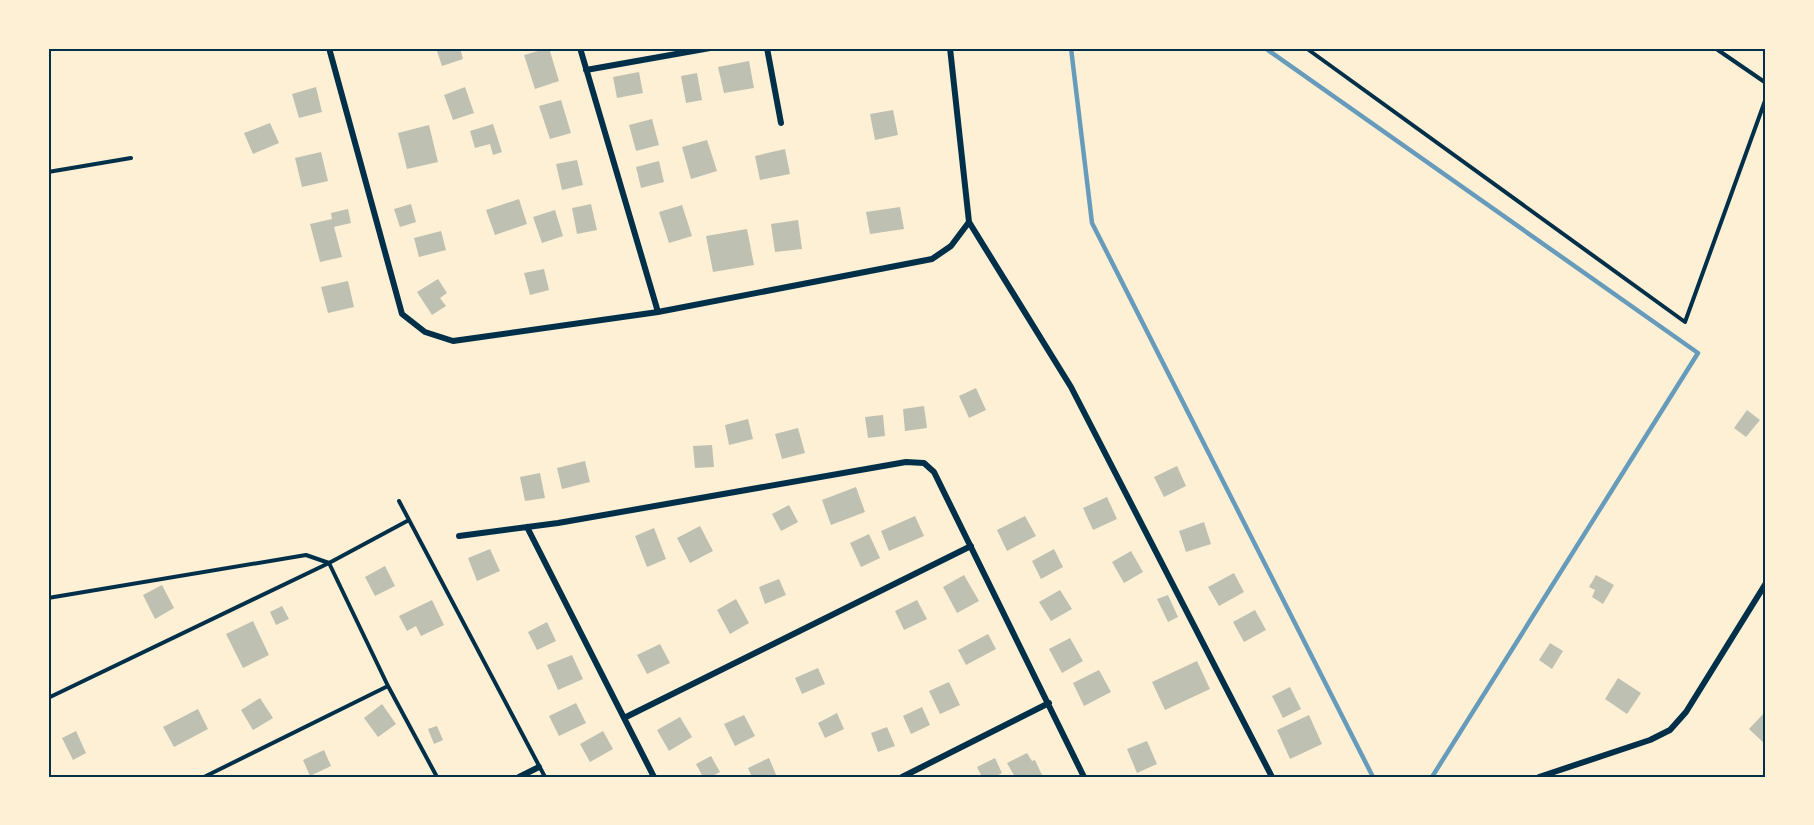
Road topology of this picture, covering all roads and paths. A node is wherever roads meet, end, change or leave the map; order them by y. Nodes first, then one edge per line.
1 (329, 48) edge
2 (580, 48) edge
3 (710, 48) edge
4 (767, 48) edge
5 (950, 48) edge
6 (1306, 48) edge
7 (1715, 48) edge
8 (586, 70) junction
9 (1766, 83) edge
10 (1766, 98) edge
11 (781, 123) dead end
12 (131, 158) dead end
13 (48, 172) edge
14 (969, 222) junction
15 (658, 312) junction
16 (399, 501) dead end
17 (410, 520) junction
18 (527, 527) junction
19 (459, 536) dead end
20 (971, 546) junction
21 (329, 563) junction
22 (1766, 583) edge
23 (48, 598) edge
24 (388, 686) junction
25 (48, 698) edge
26 (1049, 703) junction
27 (624, 718) junction
28 (539, 767) junction
29 (204, 777) edge
30 (437, 777) edge
31 (519, 777) edge
32 (544, 777) edge
33 (654, 777) edge
34 (902, 777) edge
35 (1084, 777) edge
36 (1272, 777) edge
37 (1539, 777) edge

1 - 15 street
2 - 8 street
3 - 8 street
4 - 11 street
5 - 14 street
6 - 10 lane
7 - 9 lane
8 - 15 street
12 - 13 lane
14 - 15 street
14 - 36 street
16 - 17 lane
17 - 21 lane
17 - 28 lane
18 - 19 street
18 - 20 street
18 - 27 street
20 - 26 street
20 - 27 street
21 - 23 lane
21 - 24 lane
21 - 25 lane
22 - 37 street
24 - 29 lane
24 - 30 lane
26 - 34 street
26 - 35 street
27 - 33 street
28 - 31 street
28 - 32 lane

